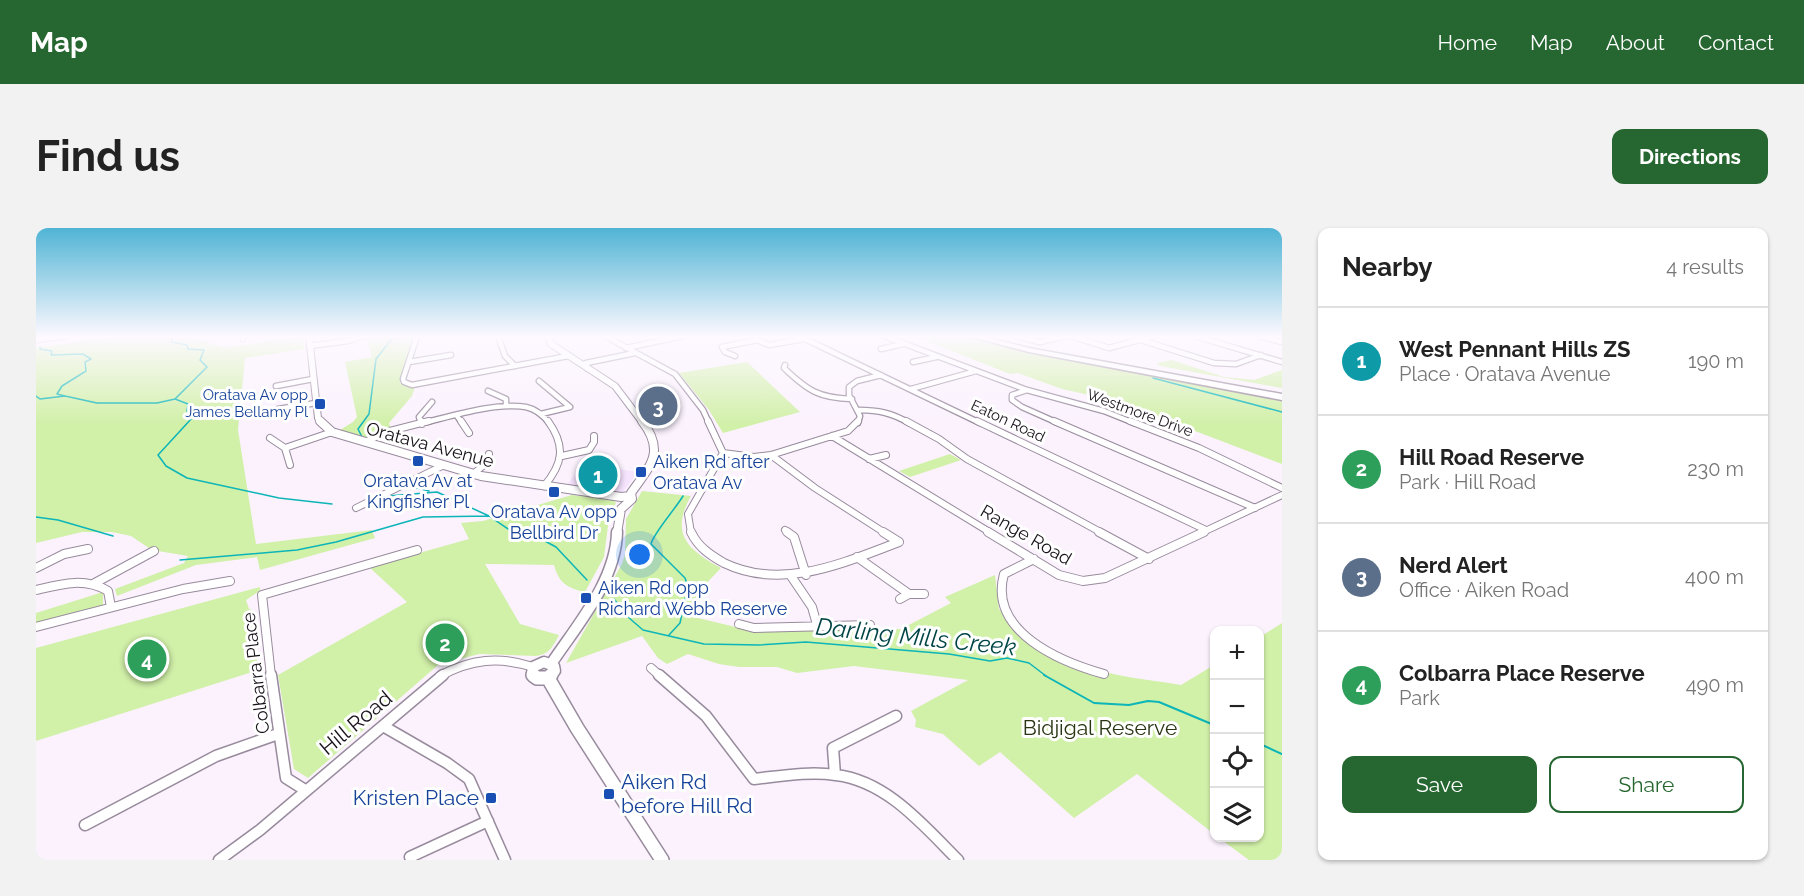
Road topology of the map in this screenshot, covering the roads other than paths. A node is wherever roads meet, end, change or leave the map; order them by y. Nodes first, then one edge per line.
1 (311, 365) edge
2 (408, 365) edge
3 (659, 365) edge
4 (785, 365) dead end
5 (861, 365) edge
6 (960, 365) edge
7 (1126, 365) edge
8 (515, 366) edge
9 (587, 366) edge
10 (976, 371) junction
11 (881, 375) junction
12 (313, 379) junction
13 (539, 381) dead end
14 (276, 386) dead end
15 (911, 389) junction
16 (1027, 390) junction
17 (488, 391) dead end
18 (1282, 394) edge
19 (852, 399) junction
20 (432, 402) dead end
21 (316, 403) junction
22 (506, 406) junction
23 (278, 409) dead end
24 (859, 410) junction
25 (541, 414) junction
26 (457, 416) junction
27 (422, 424) junction
28 (332, 432) junction
29 (469, 434) dead end
30 (594, 436) dead end
31 (832, 436) junction
32 (270, 438) dead end
33 (365, 442) junction
34 (285, 448) junction
35 (723, 453) junction
36 (489, 454) dead end
37 (771, 455) junction
38 (886, 455) dead end
39 (562, 456) junction
40 (869, 459) junction
41 (290, 465) dead end
42 (442, 466) junction
43 (472, 474) junction
44 (544, 486) junction
45 (1282, 488) edge
46 (1282, 495) edge
47 (627, 498) junction
48 (356, 508) dead end
49 (1255, 508) junction
50 (785, 530) dead end
51 (1206, 530) junction
52 (88, 549) dead end
53 (417, 550) dead end
54 (154, 551) dead end
55 (858, 557) junction
56 (1034, 559) junction
57 (1149, 559) junction
58 (36, 568) edge
59 (806, 575) junction
60 (791, 576) junction
61 (230, 581) dead end
62 (93, 584) junction
63 (36, 590) edge
64 (909, 594) junction
65 (924, 594) dead end
66 (900, 599) dead end
67 (111, 607) junction
68 (740, 624) dead end
69 (870, 625) dead end
70 (36, 627) edge
71 (818, 628) junction
72 (551, 663) junction
73 (533, 667) junction
74 (651, 668) dead end
75 (1104, 674) dead end
76 (548, 678) junction
77 (896, 716) dead end
78 (383, 726) junction
79 (278, 734) junction
80 (835, 775) junction
81 (305, 790) junction
82 (488, 821) junction
83 (86, 825) dead end
84 (410, 856) dead end
85 (219, 860) edge
86 (504, 860) edge
87 (662, 860) edge
88 (958, 860) edge

1 - 12 street
2 - 8 street
3 - 35 street
4 - 19 street
5 - 11 street, Eaton Road
6 - 10 street, Westmore Drive
7 - 18 highway
9 - 47 street
10 - 15 street
10 - 16 street, Westmore Drive
11 - 15 street, Eaton Road
11 - 19 street
12 - 14 street
12 - 21 street
13 - 25 street
15 - 51 street, Eaton Road
16 - 45 street, Westmore Drive
16 - 49 street
17 - 22 street
19 - 24 street
20 - 27 street
21 - 23 street
21 - 28 street
22 - 25 street
22 - 26 street
24 - 31 street
24 - 57 street
25 - 39 street
26 - 27 street
26 - 29 street
27 - 33 street
28 - 33 street, Oratava Avenue
28 - 34 street
30 - 39 street
31 - 37 street
31 - 40 street, Range Road
32 - 34 street
33 - 42 street, Oratava Avenue
34 - 41 street
35 - 37 street
35 - 60 street
36 - 43 street
37 - 55 street
38 - 40 street
39 - 44 street
40 - 56 street, Range Road
42 - 43 street, Oratava Avenue
42 - 48 street
43 - 44 street, Oratava Avenue
44 - 47 street, Oratava Avenue
46 - 49 street, Range Road
47 - 72 street
49 - 51 street, Range Road
50 - 59 street
51 - 57 street, Range Road
52 - 58 street
53 - 79 street, Colbarra Place
54 - 62 street
55 - 59 street
55 - 64 street
56 - 57 street, Range Road
56 - 75 street
59 - 60 street
60 - 71 street
61 - 67 street
62 - 63 street
62 - 67 street
64 - 65 street
64 - 66 street
67 - 70 street
68 - 71 street
69 - 71 street
72 - 73 street
72 - 76 street
73 - 76 street
73 - 78 street, Hill Road
74 - 80 street
76 - 87 street
77 - 80 street
78 - 81 street, Hill Road
78 - 82 street
79 - 81 street, Colbarra Place
79 - 83 street
80 - 88 street
81 - 85 street, Hill Road
82 - 84 street
82 - 86 street

